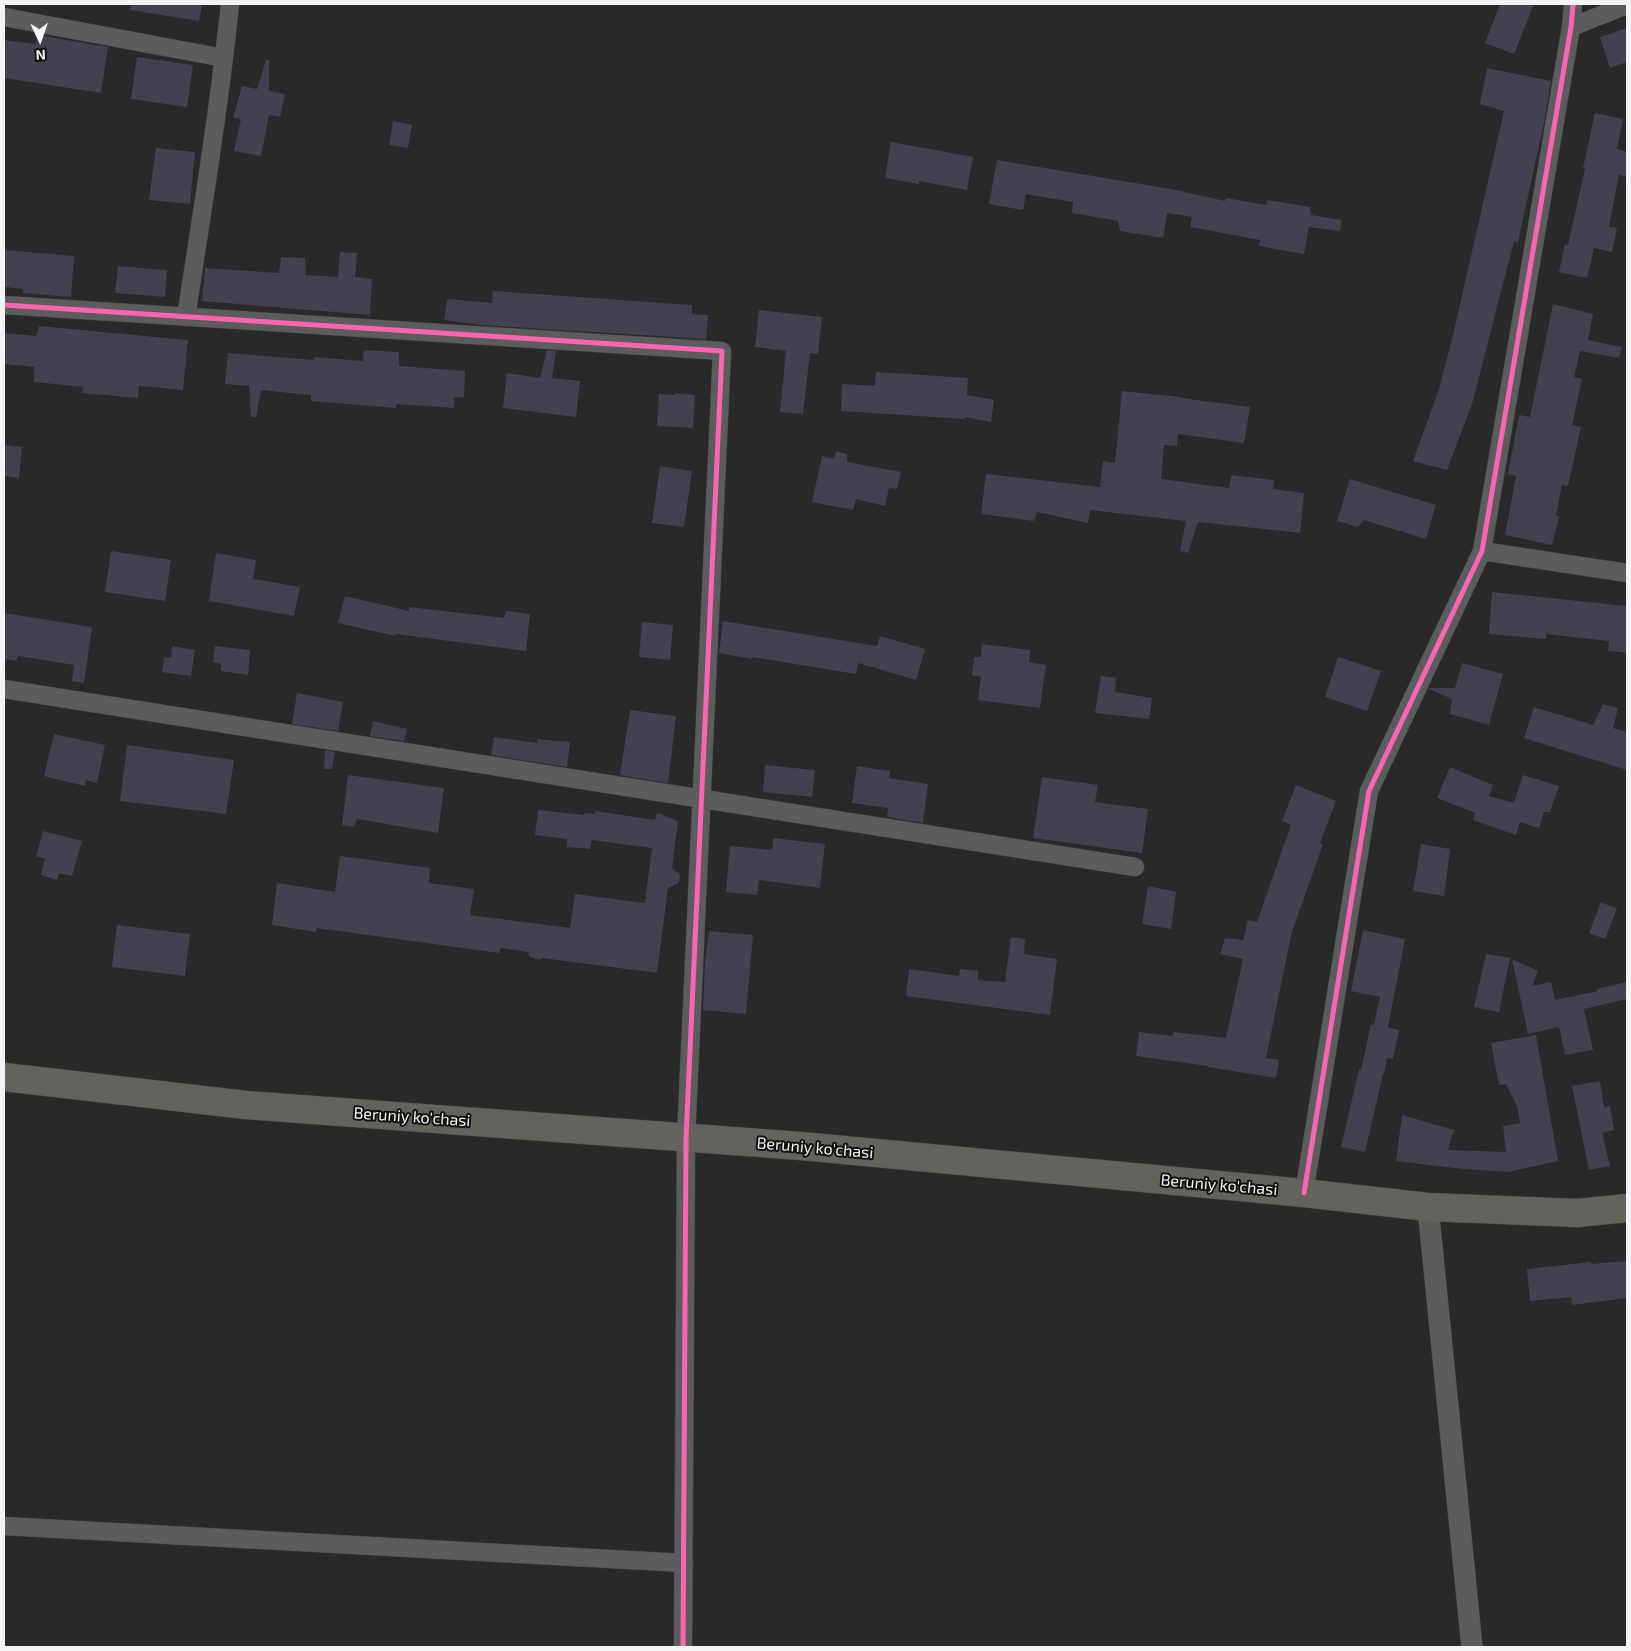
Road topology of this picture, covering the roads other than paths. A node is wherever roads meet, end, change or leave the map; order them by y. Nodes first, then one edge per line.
1 (230, 4) edge
2 (1572, 4) edge
3 (1627, 5) edge
4 (4, 17) edge
5 (1571, 27) junction
6 (224, 58) junction
7 (4, 305) edge
8 (186, 317) junction
9 (1482, 551) junction
10 (1627, 573) edge
11 (4, 689) edge
12 (702, 798) junction
13 (1135, 867) dead end
14 (4, 1077) edge
15 (686, 1138) junction
16 (1304, 1193) junction
17 (1428, 1207) junction
18 (1627, 1208) edge
19 (4, 1526) edge
20 (684, 1563) junction
21 (683, 1647) edge
22 (1472, 1647) edge

1 - 6 street
2 - 5 street
3 - 5 street
4 - 6 street
5 - 9 street
6 - 8 street
7 - 8 street
8 - 12 street
9 - 10 street
9 - 16 street
11 - 12 street
12 - 13 street
12 - 15 street
14 - 15 main road, Beruniy ko'chasi
15 - 16 main road, Beruniy ko'chasi
15 - 20 street
16 - 17 main road, Beruniy ko'chasi
17 - 18 main road, Beruniy ko'chasi
17 - 22 street
19 - 20 street
20 - 21 street

